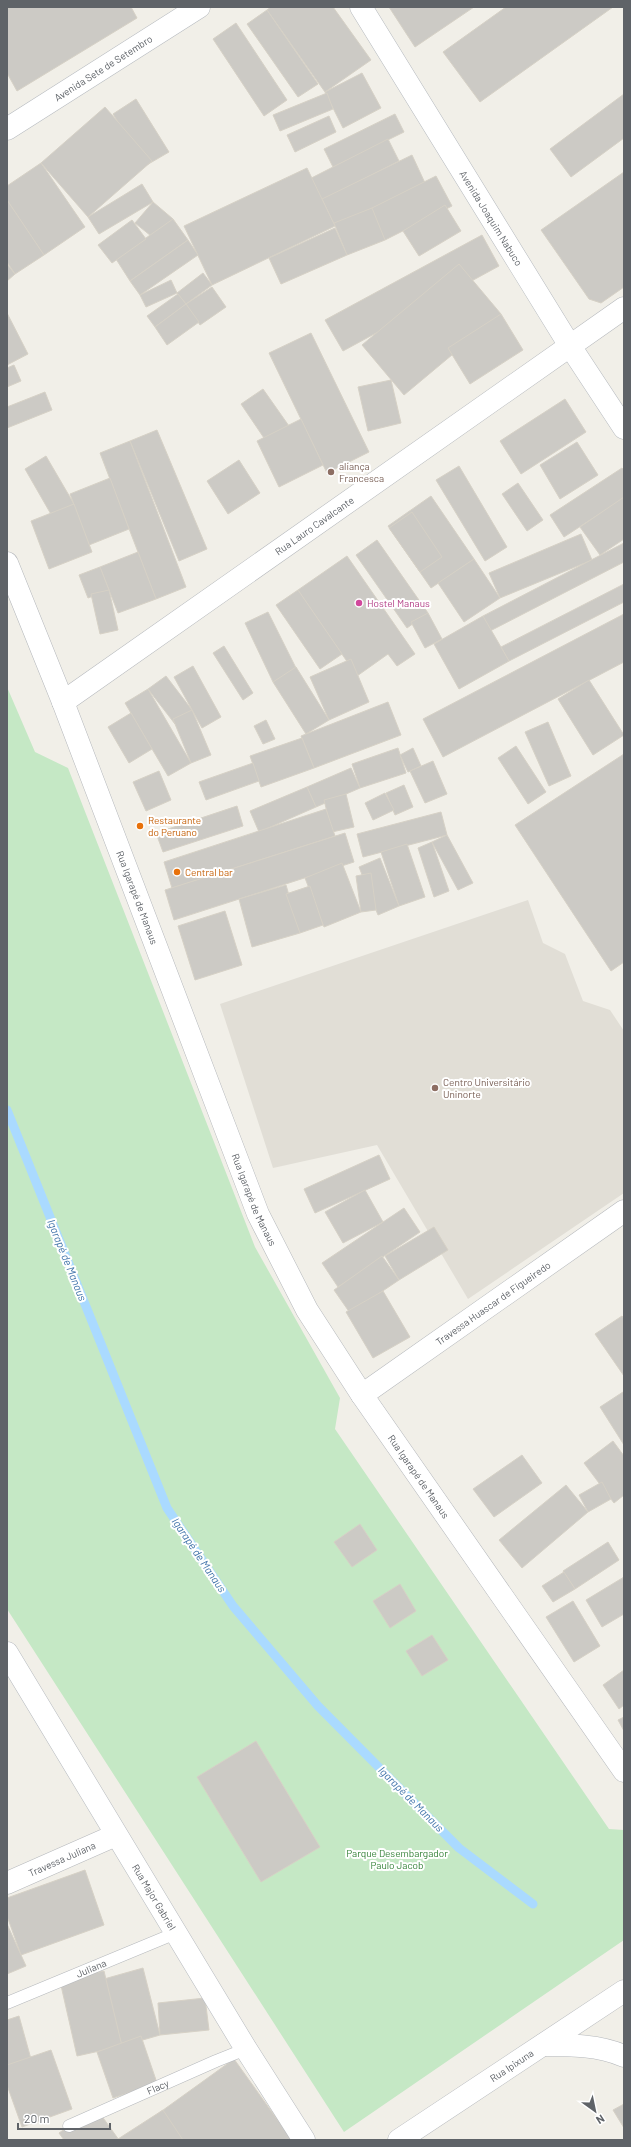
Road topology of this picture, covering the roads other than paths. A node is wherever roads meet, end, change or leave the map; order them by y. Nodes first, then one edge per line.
1 (199, 7) edge
2 (360, 7) edge
3 (7, 129) edge
4 (624, 308) edge
5 (570, 346) junction
6 (624, 428) edge
7 (7, 563) edge
8 (62, 702) junction
9 (624, 1211) edge
10 (362, 1395) junction
11 (7, 1653) edge
12 (624, 1771) edge
13 (116, 1835) junction
14 (7, 1883) edge
15 (176, 1933) junction
16 (624, 1991) edge
17 (7, 2003) edge
18 (543, 2045) junction
19 (246, 2049) junction
20 (624, 2056) edge
21 (69, 2126) dead end
22 (304, 2140) edge
23 (399, 2140) edge

1 - 3 street, Avenida Sete de Setembro
2 - 5 street, Avenida Joaquim Nabuco
4 - 5 street, Rua Lauro Cavalcante
5 - 6 street, Avenida Joaquim Nabuco
5 - 8 street, Rua Lauro Cavalcante
7 - 8 street, Rua Igarapé de Manaus
8 - 10 street, Rua Igarapé de Manaus
9 - 10 street, Travessa Huascar de Figueiredo
10 - 12 street, Rua Igarapé de Manaus
11 - 13 street, Rua Major Gabriel
13 - 14 street, Travessa Juliana
13 - 15 street, Rua Major Gabriel
15 - 17 lane, Juliana
15 - 19 street, Rua Major Gabriel
16 - 18 street, Rua Ipixuna
18 - 20 street
18 - 23 street, Rua Ipixuna
19 - 21 lane, Flacy
19 - 22 street, Rua Major Gabriel

